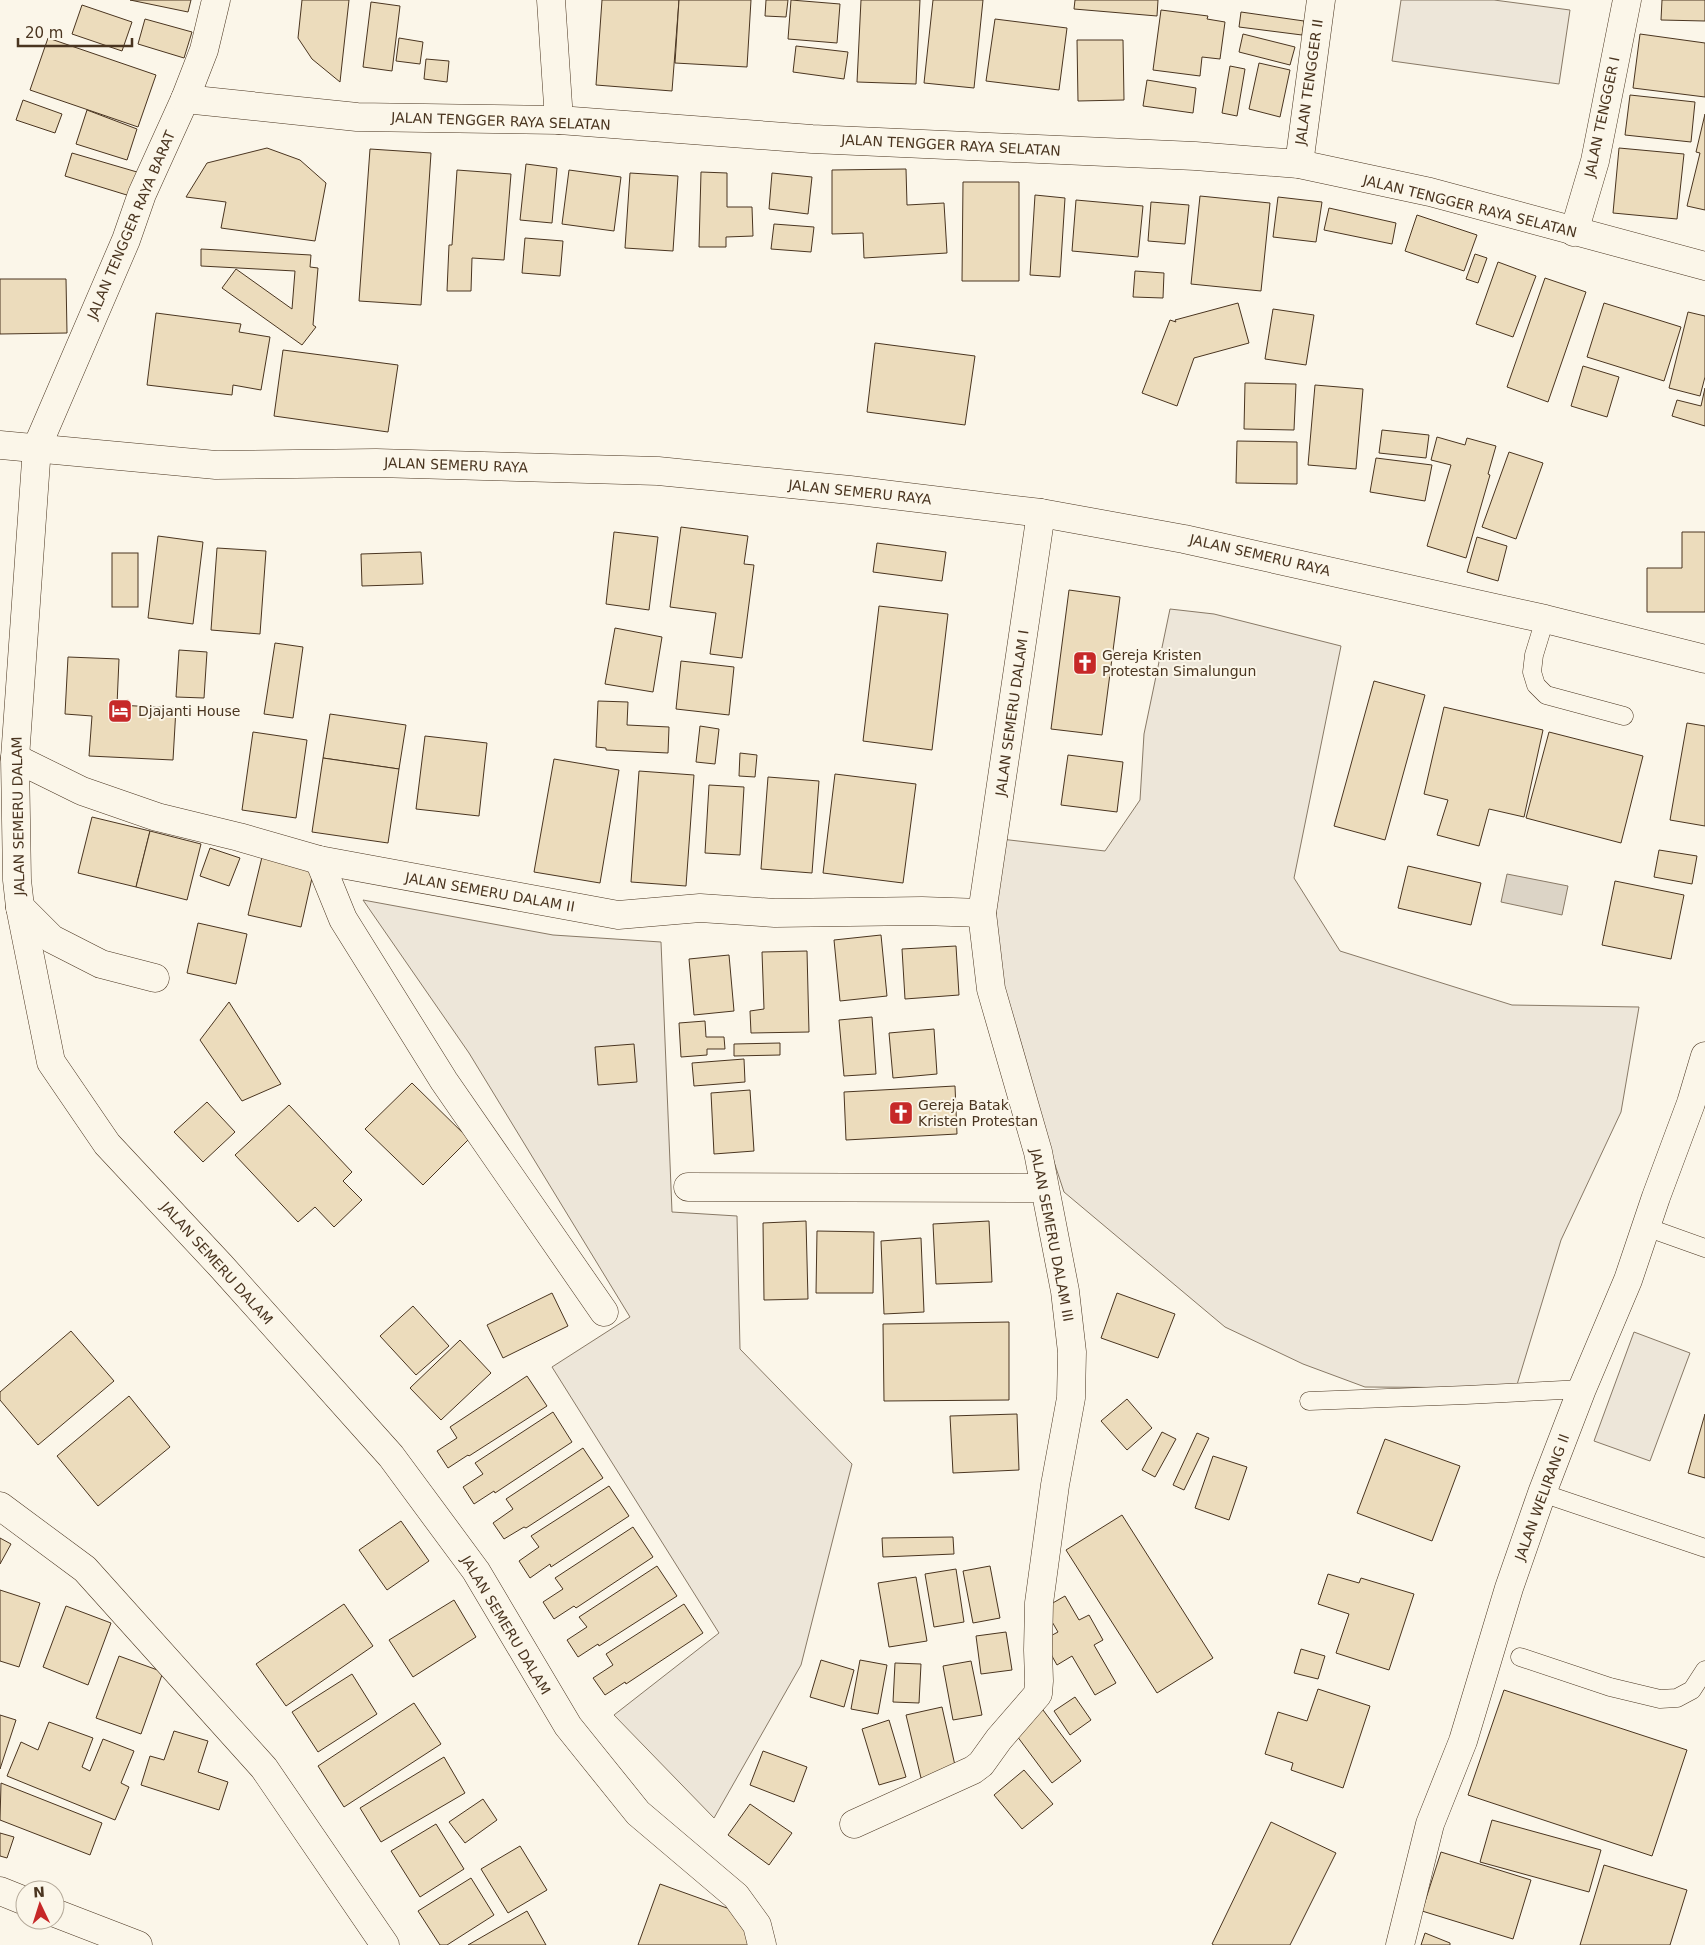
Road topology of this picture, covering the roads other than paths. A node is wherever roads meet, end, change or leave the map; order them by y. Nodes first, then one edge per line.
1 (216, 0) edge
2 (551, 0) edge
3 (1321, 0) edge
4 (1626, 0) edge
5 (184, 99) junction
6 (559, 120) junction
7 (1299, 164) junction
8 (1574, 232) junction
9 (1705, 266) edge
10 (0, 445) edge
11 (37, 447) junction
12 (1041, 513) junction
13 (1545, 619) junction
14 (1705, 659) edge
15 (1624, 716) dead end
16 (15, 758) junction
17 (320, 860) junction
18 (20, 907) junction
19 (982, 913) junction
20 (156, 978) dead end
21 (1705, 1056) edge
22 (688, 1188) dead end
23 (1044, 1188) junction
24 (1646, 1227) junction
25 (1705, 1248) edge
26 (604, 1312) dead end
27 (1582, 1389) junction
28 (1309, 1401) dead end
29 (1542, 1493) junction
30 (0, 1506) edge
31 (1705, 1548) edge
32 (1520, 1657) dead end
33 (1705, 1670) edge
34 (854, 1824) dead end
35 (0, 1891) edge
36 (15, 1897) edge
37 (65, 1917) edge
38 (138, 1945) edge
39 (385, 1945) edge
40 (762, 1945) edge
41 (1400, 1945) edge

1 - 5 street, JALAN TENGGER RAYA BARAT
2 - 6 street
3 - 7 street, JALAN TENGGER II
4 - 8 street, JALAN TENGGER I
5 - 6 street, JALAN TENGGER RAYA SELATAN
5 - 11 street, JALAN TENGGER RAYA BARAT
6 - 7 street, JALAN TENGGER RAYA SELATAN
7 - 8 street, JALAN TENGGER RAYA SELATAN
8 - 9 street, JALAN TENGGER RAYA SELATAN
10 - 11 street, JALAN SEMERU RAYA
11 - 12 street, JALAN SEMERU RAYA
11 - 16 street, JALAN SEMERU DALAM
12 - 13 street, JALAN SEMERU RAYA
12 - 19 street, JALAN SEMERU DALAM I
13 - 14 street, JALAN SEMERU RAYA
13 - 15 lane
16 - 17 street, JALAN SEMERU DALAM II
16 - 18 street, JALAN SEMERU DALAM
17 - 19 street, JALAN SEMERU DALAM II
17 - 26 street
18 - 20 street
18 - 40 street, JALAN SEMERU DALAM
19 - 23 street, JALAN SEMERU DALAM III
21 - 24 street, JALAN WELIRANG II
22 - 23 street
23 - 34 street, JALAN SEMERU DALAM III
24 - 25 lane
24 - 27 street, JALAN WELIRANG II
27 - 28 lane
27 - 29 street, JALAN WELIRANG II
29 - 31 lane
29 - 41 street, JALAN WELIRANG II
30 - 39 street
32 - 33 lane
35 - 36 street
37 - 38 street

